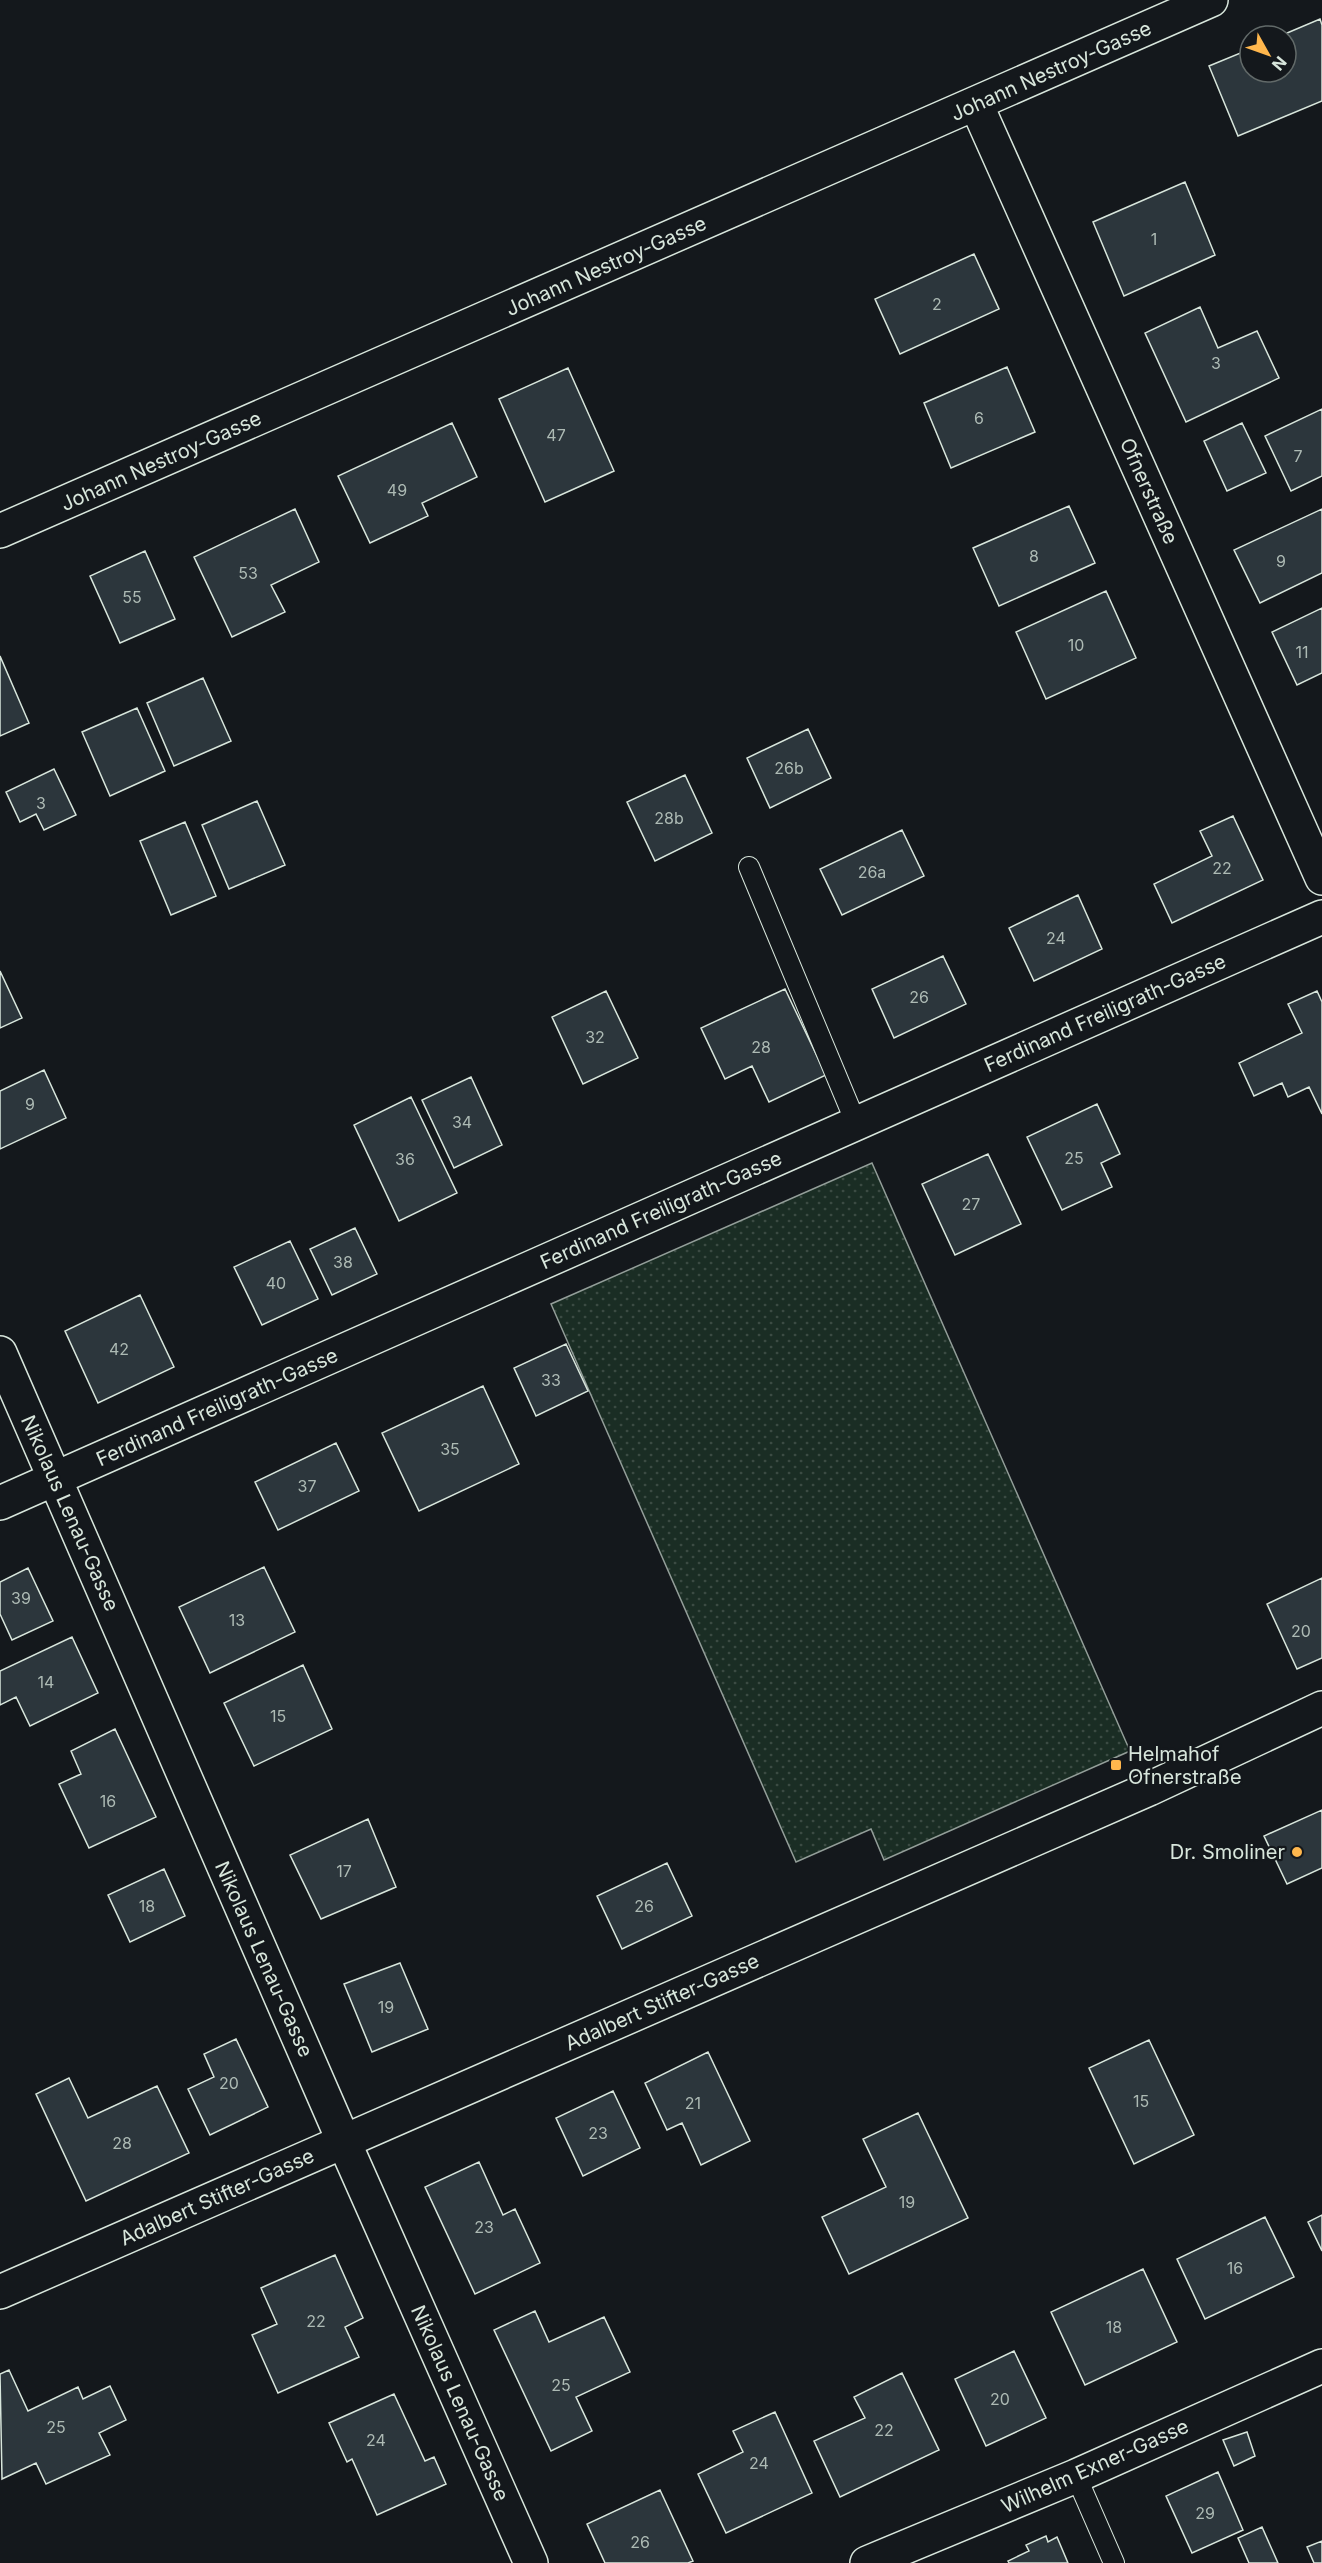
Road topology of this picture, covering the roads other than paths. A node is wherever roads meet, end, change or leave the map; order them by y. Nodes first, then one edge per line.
1 (1211, 0) edge
2 (976, 104) junction
3 (0, 531) edge
4 (749, 867) dead end
5 (1322, 878) edge
6 (1322, 917) edge
7 (856, 1123) junction
8 (0, 1353) edge
9 (55, 1479) junction
10 (0, 1503) edge
11 (1322, 1708) edge
12 (344, 2142) junction
13 (0, 2292) edge
14 (1322, 2366) edge
15 (1076, 2476) junction
16 (531, 2563) edge
17 (867, 2563) edge
18 (1114, 2563) edge

1 - 2 street, Johann Nestroy-Gasse
2 - 3 street, Johann Nestroy-Gasse
2 - 5 street, Ofnerstraße
4 - 7 lane
6 - 7 street, Ferdinand Freiligrath-Gasse
7 - 9 street, Ferdinand Freiligrath-Gasse
8 - 9 street, Nikolaus Lenau-Gasse
9 - 10 street, Ferdinand Freiligrath-Gasse
9 - 12 street, Nikolaus Lenau-Gasse
11 - 12 street, Adalbert Stifter-Gasse
12 - 13 street, Adalbert Stifter-Gasse
12 - 16 street, Nikolaus Lenau-Gasse
14 - 15 street, Wilhelm Exner-Gasse
15 - 17 street, Wilhelm Exner-Gasse
15 - 18 lane

